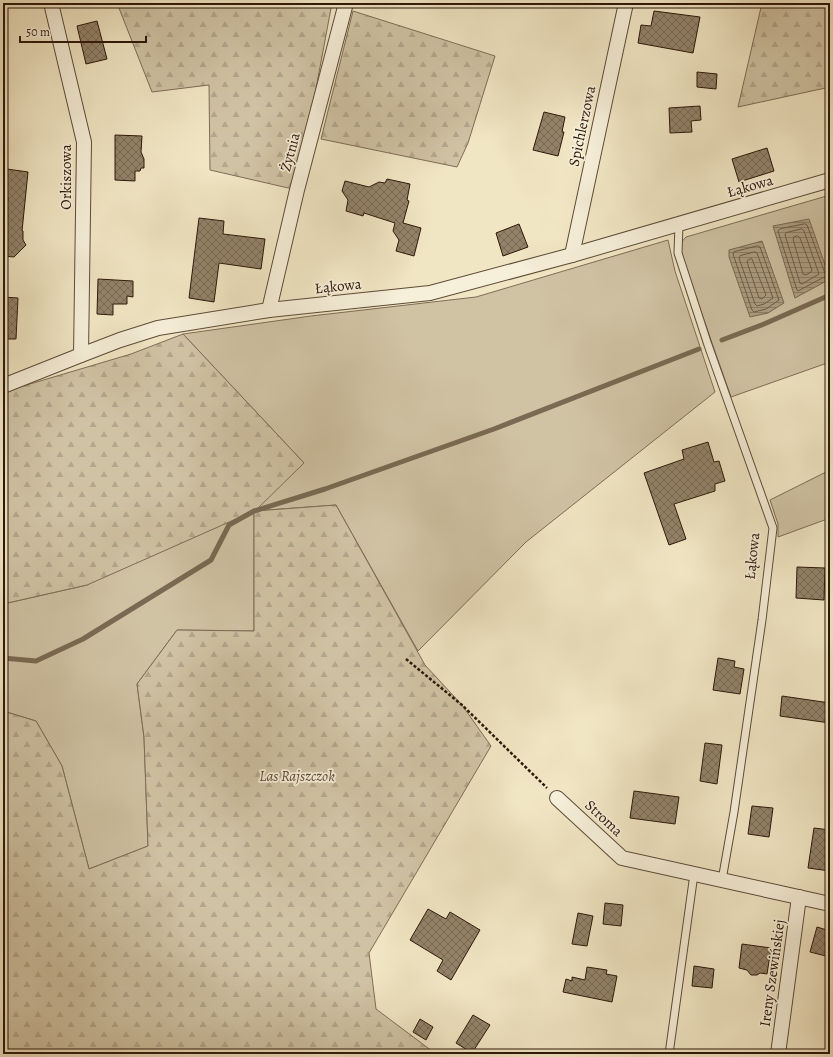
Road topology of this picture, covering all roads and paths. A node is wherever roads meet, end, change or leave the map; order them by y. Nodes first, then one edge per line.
1 (51, 3) edge
2 (346, 3) edge
3 (626, 3) edge
4 (830, 180) edge
5 (679, 224) junction
6 (572, 256) junction
7 (269, 310) junction
8 (81, 355) junction
9 (3, 386) edge
10 (406, 659) dead end
11 (557, 798) joint
12 (694, 874) junction
13 (722, 880) junction
14 (799, 897) junction
15 (830, 904) edge
16 (669, 1054) edge
17 (778, 1054) edge

1 - 8 street, Orkiszowa
2 - 7 street, Żytnia
3 - 6 street, Spichlerzowa
4 - 5 street, Łąkowa
5 - 6 street, Łąkowa
5 - 13 lane, Łąkowa
6 - 7 street, Łąkowa
7 - 8 street, Łąkowa
8 - 9 street, Łąkowa
10 - 11 path
11 - 12 street, Stroma
12 - 13 street, Stroma
12 - 16 lane
13 - 14 street, Stroma
14 - 15 street, Stroma
14 - 17 street, Ireny Szewińskiej

